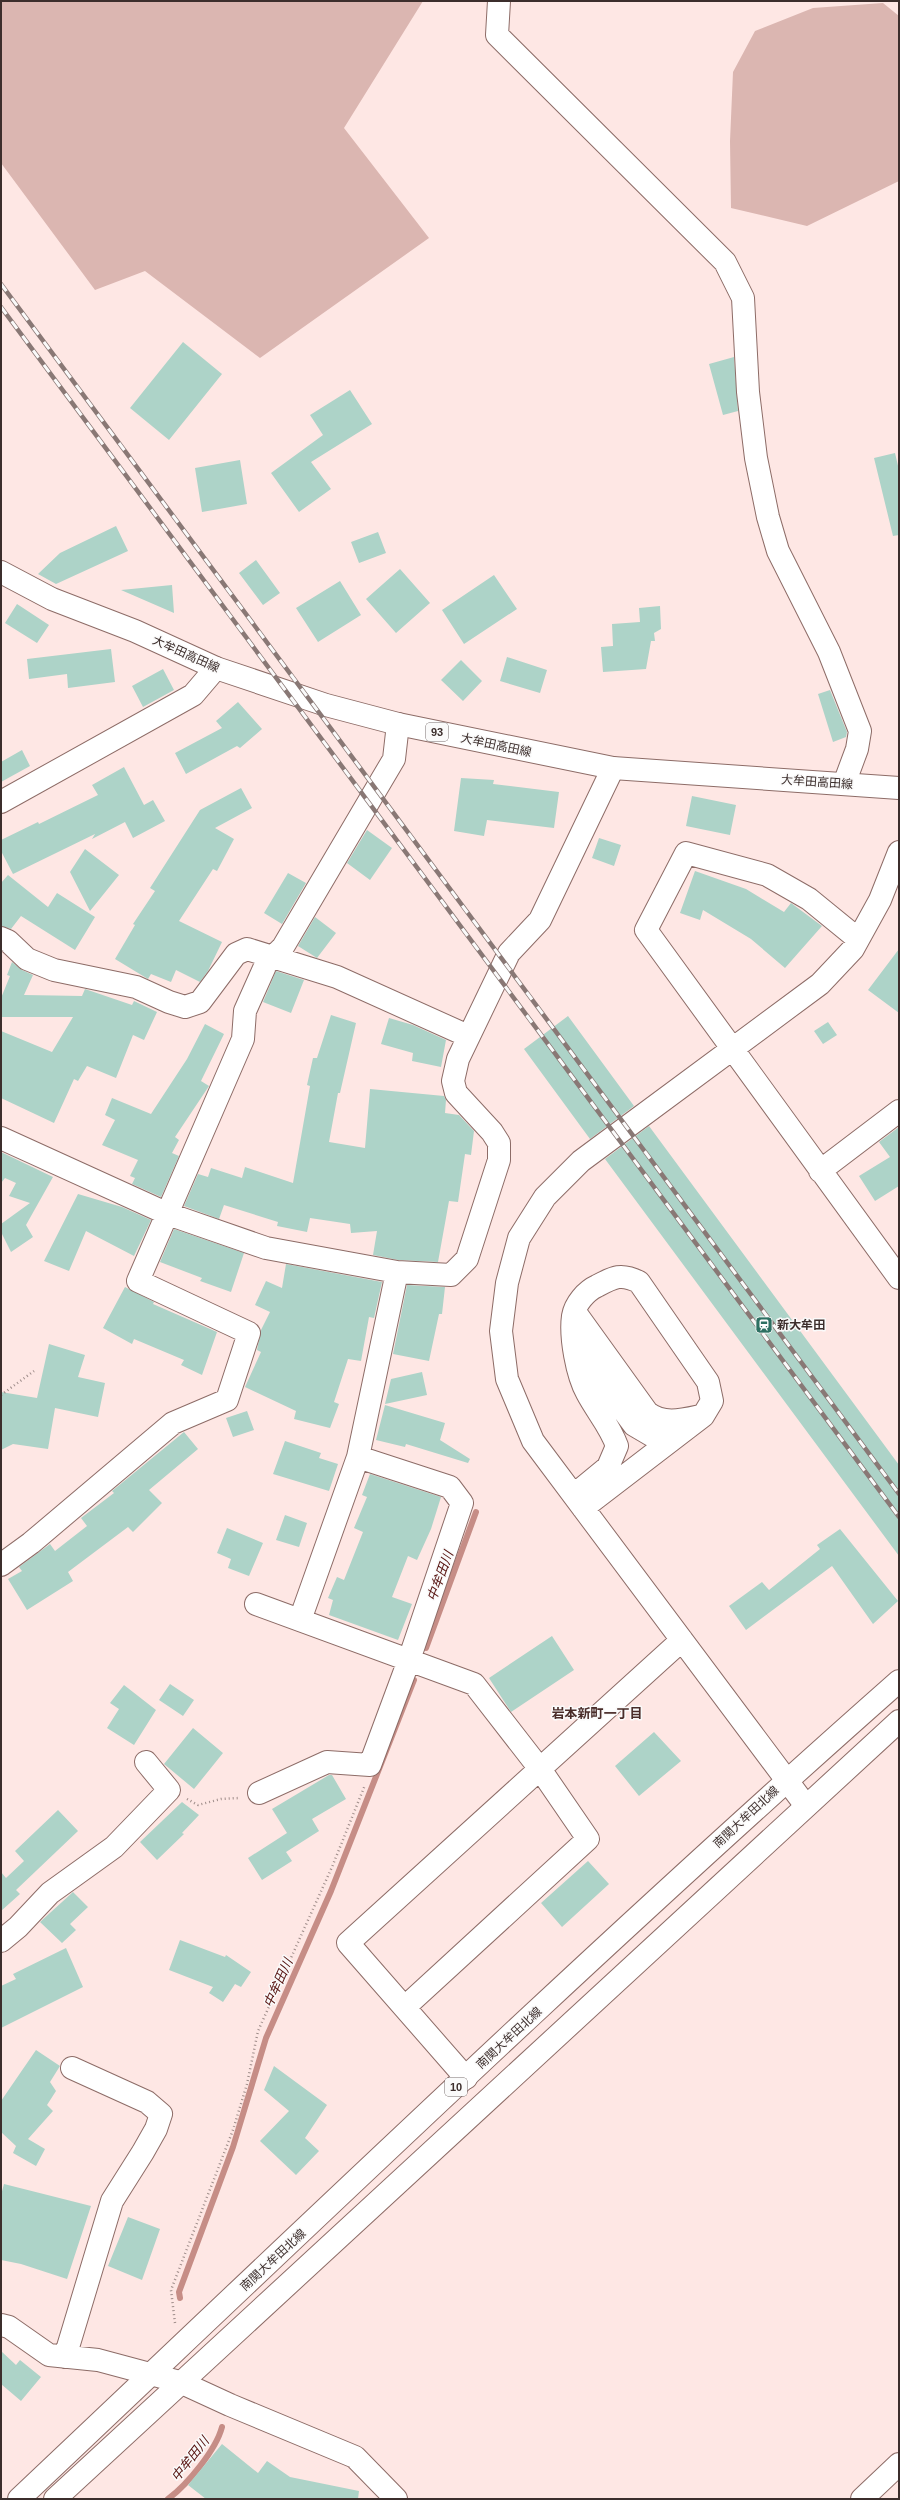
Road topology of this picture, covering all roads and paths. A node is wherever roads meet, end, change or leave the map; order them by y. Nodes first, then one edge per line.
1 (499, 1) edge
2 (1, 572) edge
3 (216, 668) junction
4 (398, 724) junction
5 (613, 768) junction
6 (844, 784) junction
7 (899, 788) edge
8 (1, 802) edge
9 (899, 852) edge
10 (1, 938) edge
11 (858, 939) junction
12 (273, 957) junction
13 (468, 1036) junction
14 (731, 1049) junction
15 (899, 1112) edge
16 (1, 1138) edge
17 (820, 1171) junction
18 (168, 1214) junction
19 (397, 1272) junction
20 (899, 1278) edge
21 (575, 1312) junction
22 (574, 1345) junction
23 (34, 1371) dead end
24 (1, 1395) edge
25 (703, 1416) junction
26 (675, 1437) junction
27 (358, 1457) junction
28 (578, 1501) junction
29 (1, 1565) edge
30 (256, 1604) dead end
31 (300, 1620) junction
32 (682, 1640) junction
33 (409, 1660) junction
34 (899, 1681) edge
35 (899, 1721) edge
36 (146, 1762) dead end
37 (370, 1765) junction
38 (540, 1769) junction
39 (785, 1781) junction
40 (169, 1790) junction
41 (259, 1793) joint
42 (806, 1806) junction
43 (1, 1941) edge
44 (405, 2007) junction
45 (72, 2068) dead end
46 (466, 2078) junction
47 (1, 2325) edge
48 (179, 2349) junction
49 (65, 2356) junction
50 (151, 2375) junction
51 (180, 2382) junction
52 (899, 2464) edge
53 (20, 2499) edge
54 (54, 2499) edge
55 (396, 2499) edge
56 (862, 2499) edge

1 - 6 street
2 - 3 street, 大牟田高田線 / 93
3 - 4 street, 大牟田高田線 / 93
3 - 8 street
4 - 5 street, 大牟田高田線 / 93
4 - 12 street
5 - 6 street, 大牟田高田線 / 93
5 - 13 street
6 - 7 street, 大牟田高田線 / 93
9 - 11 street
10 - 12 street
11 - 14 street
11 - 14 street
12 - 13 street
12 - 18 street
13 - 19 street
14 - 17 street
14 - 28 street
15 - 17 street
16 - 18 street
17 - 20 street
18 - 19 street
18 - 29 street
19 - 27 street
21 - 22 street
21 - 25 street
21 - 25 street
22 - 26 street
22 - 28 street
23 - 24 path
25 - 26 street
26 - 28 street
27 - 31 street
27 - 33 street
28 - 32 street
30 - 31 street
31 - 33 street
32 - 38 street
32 - 39 street
33 - 37 street
33 - 38 street
34 - 39 street, 南関大牟田北線 / 10
35 - 42 street, 10
36 - 40 street
37 - 41 street
37 - 48 path
38 - 44 street
38 - 44 street
39 - 42 street
39 - 46 street, 南関大牟田北線 / 10
40 - 41 path
40 - 43 street
42 - 51 street, 10
44 - 46 street
45 - 49 street
46 - 48 street, 南関大牟田北線 / 10
47 - 49 street
48 - 50 street, 南関大牟田北線 / 10
49 - 50 street
50 - 51 street
50 - 53 street, 南関大牟田北線 / 10
51 - 54 street, 10
51 - 55 street
52 - 56 street

